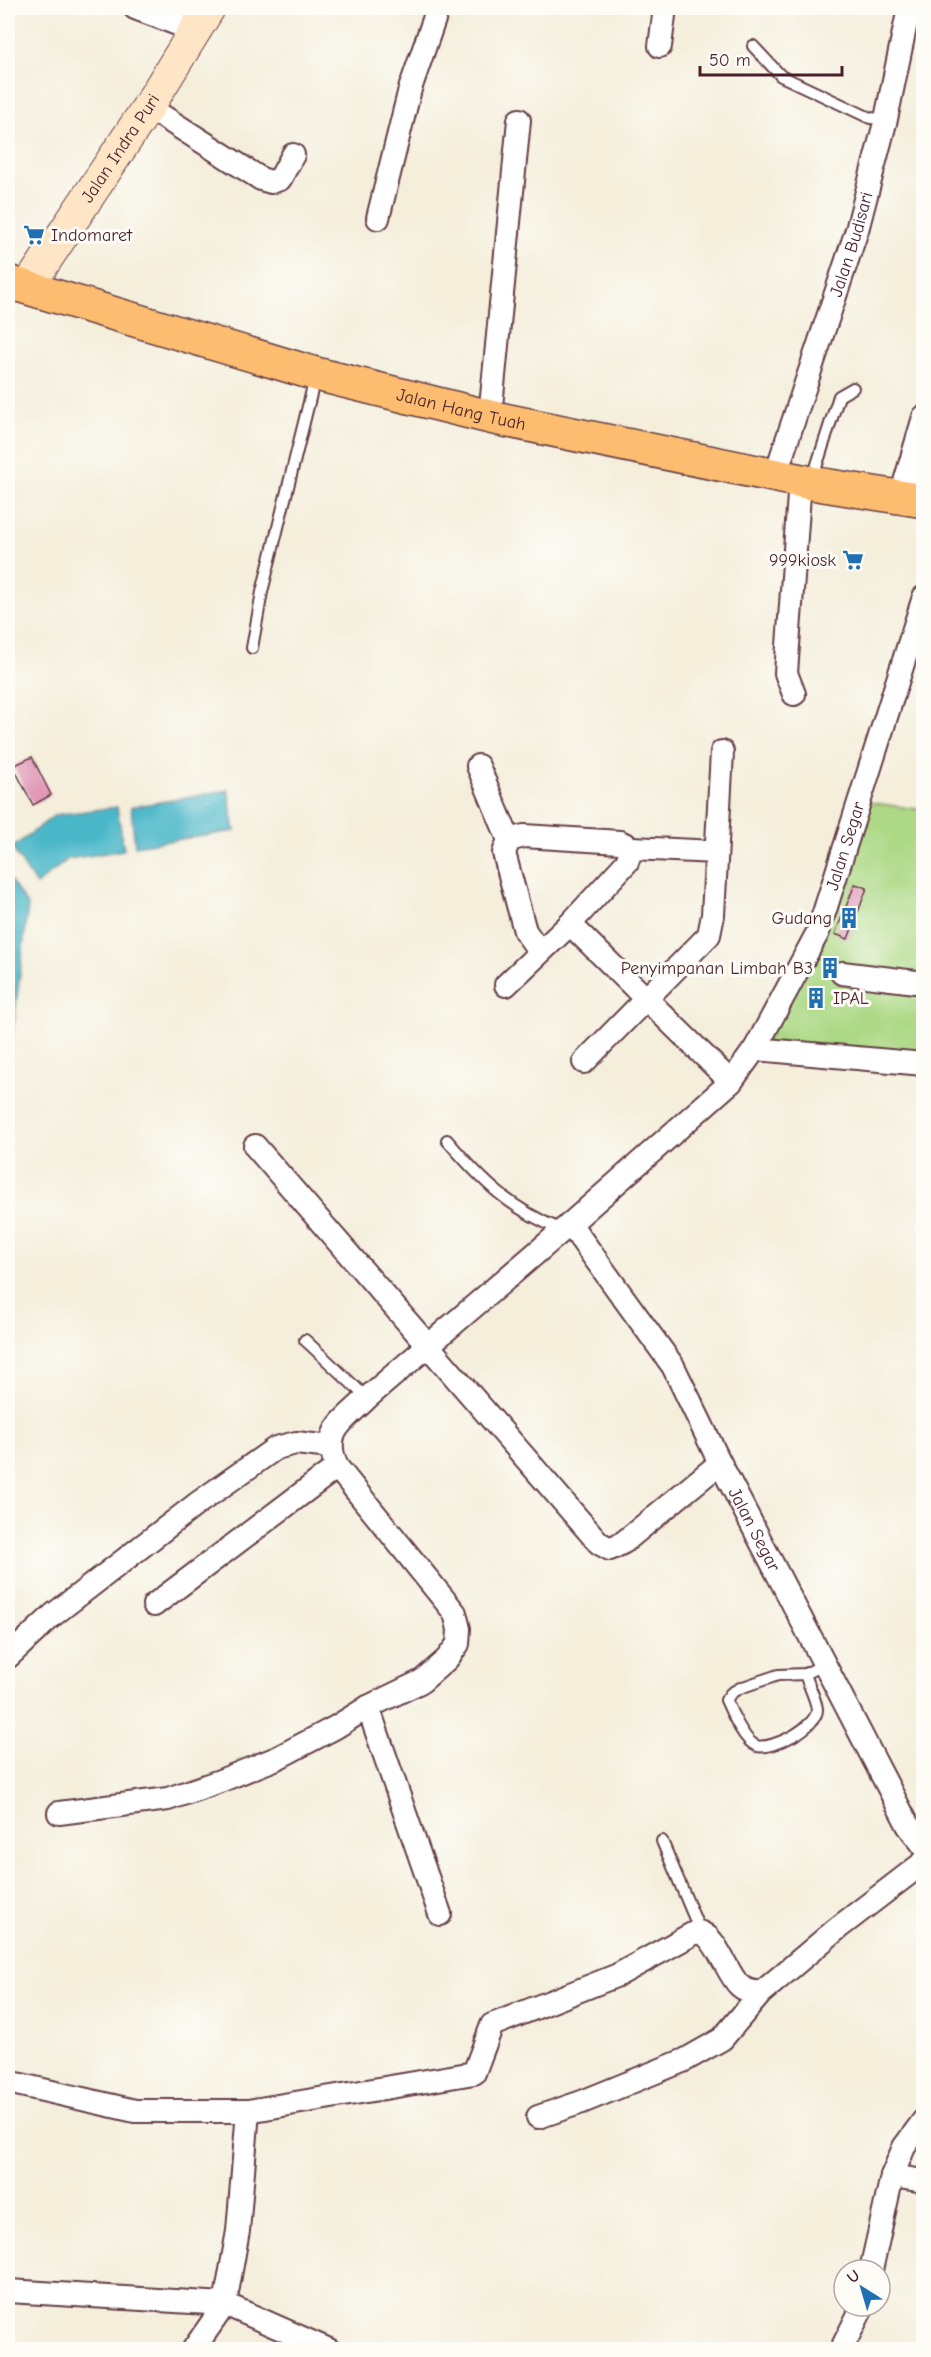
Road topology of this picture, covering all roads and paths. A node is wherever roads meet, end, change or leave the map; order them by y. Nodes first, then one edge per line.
1 (135, 8) edge
2 (438, 8) edge
3 (665, 8) edge
4 (909, 8) edge
5 (202, 19) edge
6 (660, 46) dead end
7 (753, 46) dead end
8 (148, 106) junction
9 (886, 119) junction
10 (519, 120) dead end
11 (293, 155) dead end
12 (378, 219) dead end
13 (17, 285) edge
14 (316, 374) junction
15 (853, 388) dead end
16 (490, 417) junction
17 (924, 417) edge
18 (795, 480) junction
19 (912, 500) edge
20 (924, 597) edge
21 (252, 648) dead end
22 (794, 694) dead end
23 (722, 752) dead end
24 (478, 766) dead end
25 (509, 840) junction
26 (632, 848) junction
27 (716, 852) junction
28 (570, 924) junction
29 (540, 952) junction
30 (842, 973) dead end
31 (924, 983) edge
32 (506, 985) dead end
33 (645, 1000) junction
34 (755, 1049) junction
35 (584, 1062) dead end
36 (924, 1064) edge
37 (730, 1082) junction
38 (447, 1140) dead end
39 (255, 1146) dead end
40 (566, 1227) junction
41 (305, 1340) dead end
42 (427, 1345) junction
43 (367, 1398) junction
44 (334, 1457) junction
45 (720, 1463) junction
46 (154, 1605) dead end
47 (8, 1657) edge
48 (815, 1669) junction
49 (368, 1707) junction
50 (58, 1813) dead end
51 (662, 1841) dead end
52 (924, 1846) edge
53 (924, 1862) edge
54 (440, 1914) dead end
55 (700, 1931) junction
56 (761, 1993) junction
57 (8, 2082) edge
58 (248, 2111) junction
59 (538, 2117) dead end
60 (924, 2120) edge
61 (892, 2176) junction
62 (924, 2181) edge
63 (874, 2258) edge
64 (8, 2291) edge
65 (225, 2304) junction
66 (857, 2318) edge
67 (193, 2349) edge
68 (328, 2349) edge
69 (841, 2349) edge

1 - 5 street
2 - 12 street
3 - 6 street
4 - 9 street, Jalan Budisari
5 - 8 street, Jalan Indra Puri
7 - 9 lane
8 - 11 street
8 - 13 street, Jalan Indra Puri
9 - 18 street, Jalan Budisari
10 - 16 street
13 - 14 main road, Jalan Hang Tuah
14 - 16 main road, Jalan Hang Tuah
14 - 21 lane
15 - 18 lane
16 - 18 main road, Jalan Hang Tuah
17 - 19 street
18 - 19 main road, Jalan Hang Tuah
18 - 22 street, Jalan Budisari
20 - 34 street, Jalan Segar
23 - 27 street
24 - 25 street
25 - 26 street
25 - 29 street
26 - 27 street
26 - 28 street
27 - 33 street
28 - 29 street
28 - 33 street
29 - 32 street
30 - 31 street
33 - 35 street
33 - 37 street
34 - 36 street
34 - 37 street, Jalan Segar
37 - 40 street, Jalan Segar
38 - 40 lane
39 - 42 street
40 - 42 street
40 - 45 street, Jalan Segar
41 - 43 lane
42 - 43 street
42 - 45 street
43 - 44 street
44 - 46 street
44 - 47 street
44 - 49 street
45 - 48 street, Jalan Segar
48 - 48 lane
48 - 52 street, Jalan Segar
49 - 50 street
49 - 54 street
51 - 55 lane
53 - 56 street
55 - 56 street
55 - 58 street
56 - 59 street
57 - 58 street
58 - 65 street
60 - 61 street
61 - 62 street
61 - 63 street
64 - 65 street
65 - 67 street
65 - 68 street
66 - 69 street

